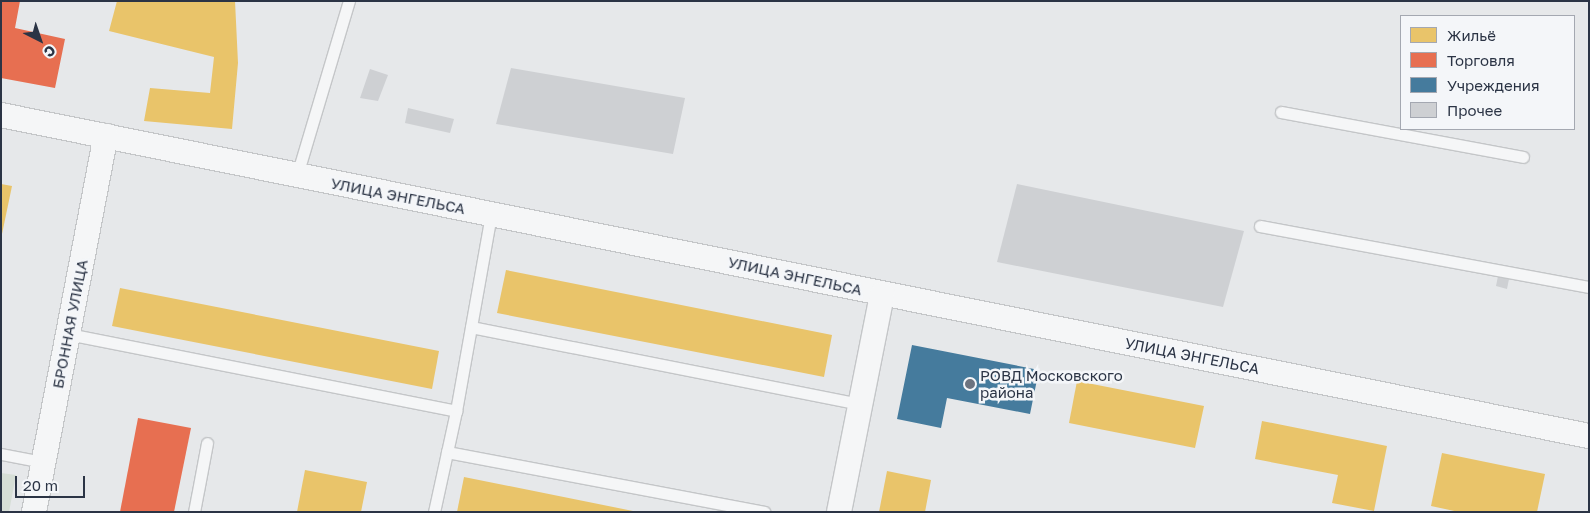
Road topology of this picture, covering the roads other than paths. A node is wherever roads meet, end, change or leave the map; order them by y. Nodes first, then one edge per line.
1 (349, 1) edge
2 (1282, 112) dead end
3 (1, 115) edge
4 (106, 136) junction
5 (1523, 157) dead end
6 (297, 175) junction
7 (491, 214) junction
8 (1260, 226) dead end
9 (1589, 287) edge
10 (898, 293) junction
11 (471, 327) junction
12 (68, 334) junction
13 (860, 404) junction
14 (456, 411) junction
15 (1589, 436) edge
16 (207, 443) dead end
17 (447, 452) junction
18 (1, 454) edge
19 (43, 462) junction
20 (34, 512) edge
21 (194, 512) edge
22 (434, 512) edge
23 (764, 512) edge
24 (839, 512) edge

1 - 6 lane
2 - 5 lane
3 - 4 street, УЛИЦА ЭНГЕЛЬСА
4 - 6 street, УЛИЦА ЭНГЕЛЬСА
4 - 12 street, БРОННАЯ УЛИЦА
6 - 7 street, УЛИЦА ЭНГЕЛЬСА
7 - 10 street, УЛИЦА ЭНГЕЛЬСА
7 - 11 lane
8 - 9 lane
10 - 13 street
10 - 15 street, УЛИЦА ЭНГЕЛЬСА
11 - 13 lane
11 - 14 lane
12 - 14 lane
12 - 19 street, БРОННАЯ УЛИЦА
13 - 24 street
14 - 17 lane
16 - 21 lane
17 - 22 lane
17 - 23 lane
18 - 19 lane
19 - 20 street, БРОННАЯ УЛИЦА

